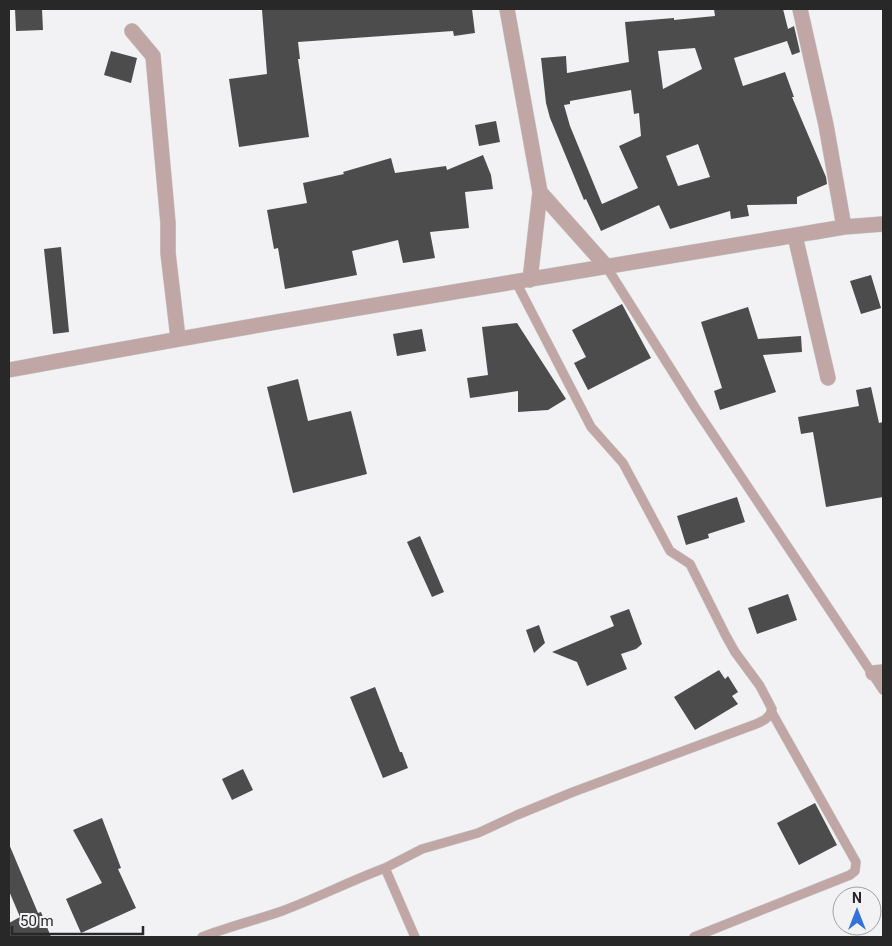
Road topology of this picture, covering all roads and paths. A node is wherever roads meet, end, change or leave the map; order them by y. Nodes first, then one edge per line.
1 (507, 9) edge
2 (800, 10) edge
3 (132, 31) dead end
4 (540, 192) junction
5 (883, 224) edge
6 (844, 228) junction
7 (795, 236) junction
8 (606, 266) junction
9 (523, 281) junction
10 (178, 338) junction
11 (9, 370) edge
12 (828, 378) dead end
13 (878, 672) edge
14 (883, 690) edge
15 (771, 711) junction
16 (385, 868) junction
17 (202, 937) edge
18 (415, 937) edge
19 (694, 937) edge

1 - 4 street
2 - 6 street
3 - 10 street
4 - 8 street
4 - 9 street
5 - 6 street
6 - 7 street
7 - 8 street
7 - 12 street
8 - 9 street
8 - 13 lane
9 - 10 street
9 - 15 lane
10 - 11 street
13 - 14 lane
15 - 16 lane
15 - 19 lane
16 - 17 lane
16 - 18 lane

